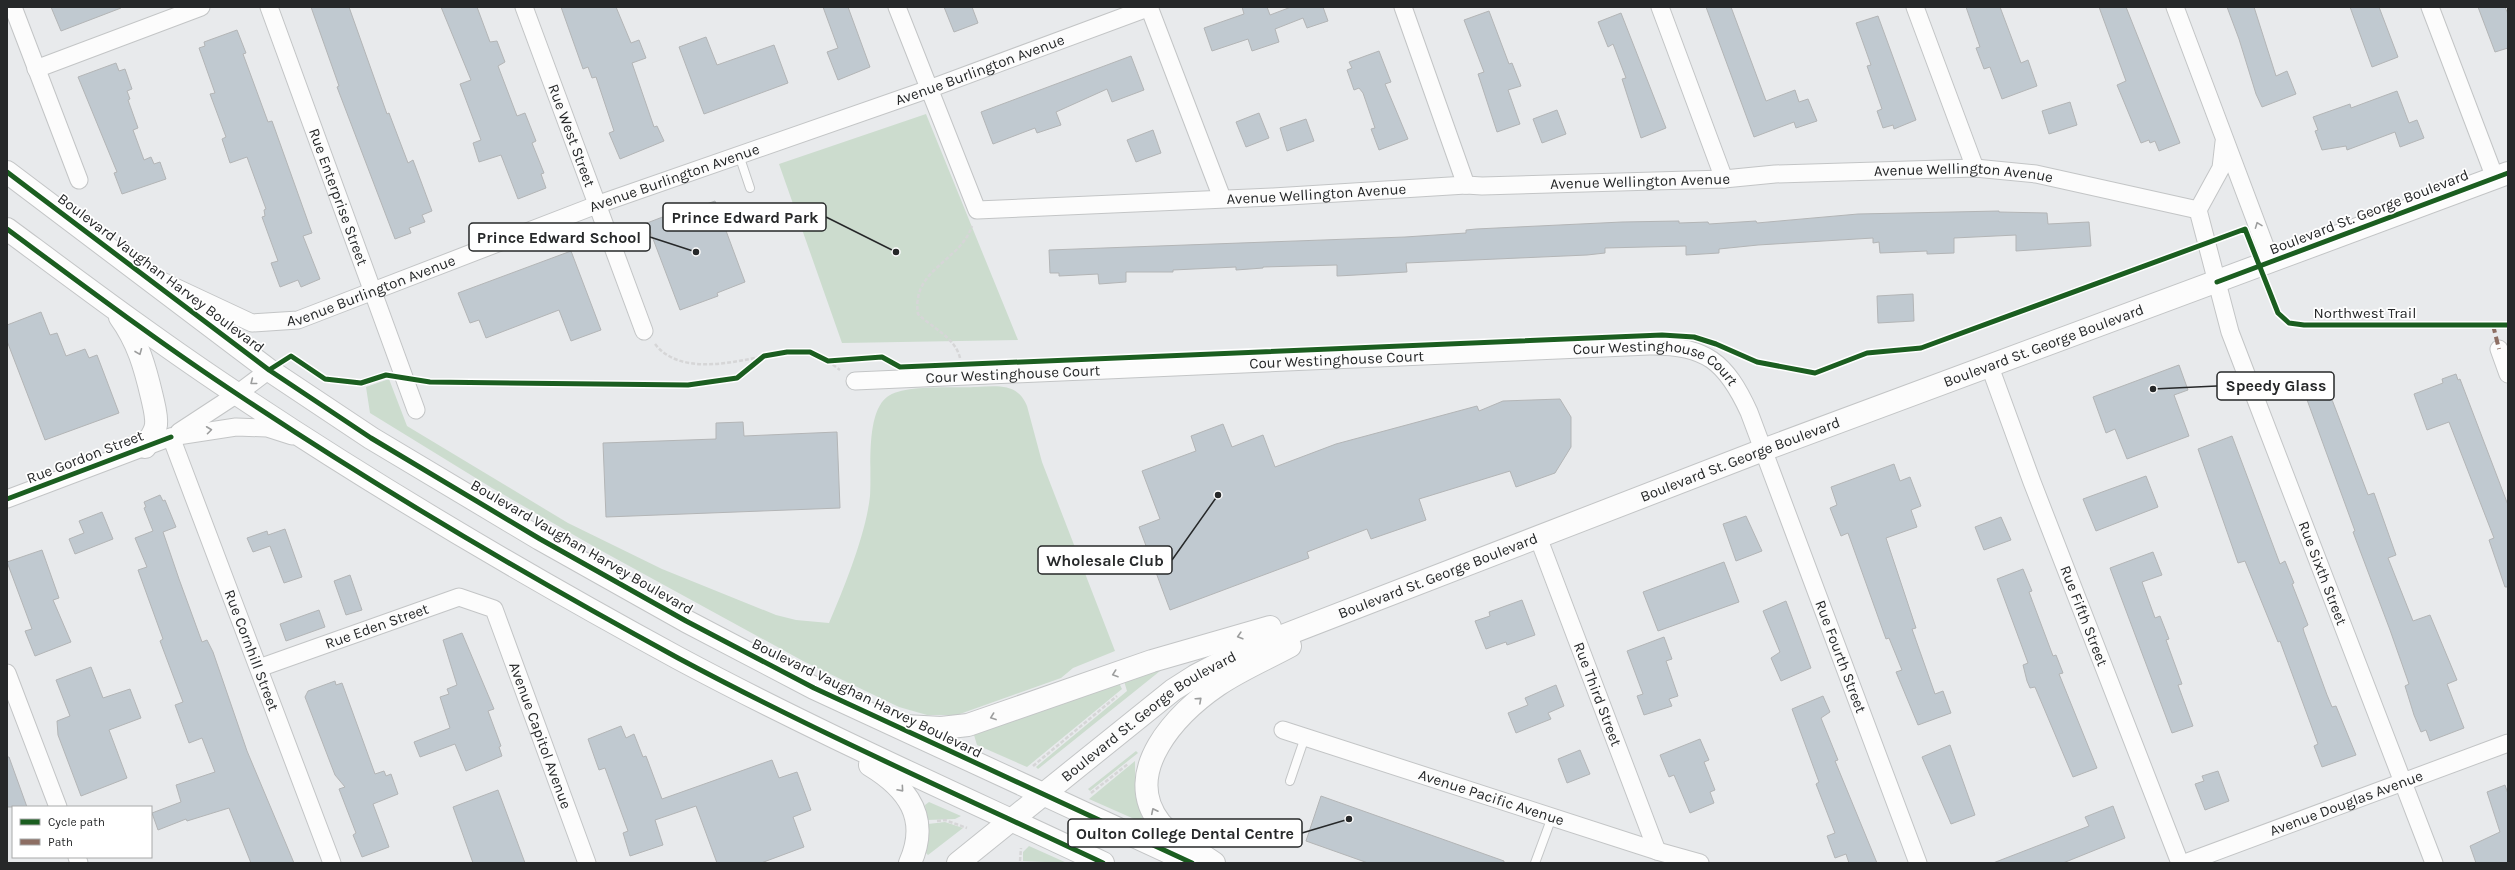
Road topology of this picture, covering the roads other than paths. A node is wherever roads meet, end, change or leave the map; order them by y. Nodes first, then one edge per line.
1 (13, 7) edge
2 (201, 7) edge
3 (269, 7) edge
4 (524, 7) edge
5 (897, 7) edge
6 (1150, 7) edge
7 (1403, 7) edge
8 (1660, 7) edge
9 (1915, 7) edge
10 (2176, 7) edge
11 (2430, 7) edge
12 (36, 69) junction
13 (929, 89) junction
14 (2224, 136) junction
15 (739, 155) junction
16 (1975, 168) junction
17 (7, 172) edge
18 (2501, 176) edge
19 (1724, 179) junction
20 (79, 180) dead end
21 (1466, 185) junction
22 (750, 188) dead end
23 (1222, 198) junction
24 (599, 204) junction
25 (2198, 210) junction
26 (7, 229) edge
27 (2271, 262) junction
28 (135, 268) junction
29 (2217, 282) junction
30 (373, 292) junction
31 (112, 306) junction
32 (644, 331) road end
33 (2499, 349) dead end
34 (1990, 367) junction
35 (269, 370) junction
36 (2508, 374) edge
37 (854, 381) dead end
38 (237, 394) junction
39 (416, 410) dead end
40 (171, 437) junction
41 (309, 441) junction
42 (145, 447) junction
43 (1763, 450) junction
44 (7, 500) edge
45 (1538, 537) junction
46 (1412, 586) junction
47 (494, 609) joint
48 (259, 668) junction
49 (7, 673) edge
50 (799, 720) junction
51 (888, 724) junction
52 (1283, 730) dead end
53 (1305, 737) junction
54 (2508, 743) edge
55 (1290, 781) dead end
56 (2403, 782) junction
57 (1043, 794) junction
58 (58, 806) edge
59 (1552, 817) junction
60 (1012, 820) junction
61 (1657, 851) junction
62 (332, 863) edge
63 (587, 863) edge
64 (910, 863) edge
65 (958, 863) edge
66 (1103, 863) edge
67 (1192, 863) edge
68 (1214, 863) edge
69 (1535, 863) edge
70 (1700, 863) edge
71 (1918, 863) edge
72 (2180, 863) edge
73 (2185, 863) edge
74 (2434, 863) edge

1 - 12 street
2 - 12 street
3 - 30 street, Rue Enterprise Street
4 - 24 street, Rue West Street
5 - 13 street
6 - 13 street, Avenue Burlington Avenue
6 - 23 street
7 - 21 street
8 - 19 street
9 - 16 street
10 - 14 street
11 - 18 street
12 - 20 street
13 - 15 street, Avenue Burlington Avenue
13 - 23 street, Avenue Wellington Avenue
14 - 25 street
27 -> 14 street
15 - 22 lane
15 - 24 street, Avenue Burlington Avenue
16 - 19 street, Avenue Wellington Avenue
16 - 25 street, Avenue Wellington Avenue
17 - 28 main road, Boulevard Vaughan Harvey Boulevard
18 - 27 main road, Boulevard St. George Boulevard
19 - 21 street, Avenue Wellington Avenue
21 - 23 street, Avenue Wellington Avenue
24 - 30 street, Avenue Burlington Avenue
24 - 32 street, Rue West Street
25 - 29 street
26 - 31 main road
27 - 29 main road, Boulevard St. George Boulevard
28 - 30 street, Avenue Burlington Avenue
28 - 35 main road, Boulevard Vaughan Harvey Boulevard
29 - 34 main road, Boulevard St. George Boulevard
29 - 56 street, Rue Sixth Street
30 - 39 street, Rue Enterprise Street
31 - 38 main road
31 -> 42 main road
33 - 36 street
34 - 43 main road, Boulevard St. George Boulevard
34 - 72 street, Rue Fifth Street
35 -> 38 street, Rue Gordon Street
35 - 51 main road, Boulevard Vaughan Harvey Boulevard
37 - 43 street, Cour Westinghouse Court
38 - 40 street, Rue Gordon Street
38 - 41 main road
40 -> 41 street, Rue Gordon Street
40 - 42 street, Rue Gordon Street
40 - 48 street, Rue Cornhill Street
41 - 50 main road
42 - 44 street, Rue Gordon Street
43 - 45 main road, Boulevard St. George Boulevard
43 - 71 street, Rue Fourth Street
45 - 46 main road, Boulevard St. George Boulevard
45 - 61 street, Rue Third Street
46 -> 51 main road
46 - 57 main road, Boulevard St. George Boulevard
68 -> 46 main road
47 - 48 street, Rue Eden Street
47 - 63 street, Avenue Capitol Avenue
48 - 62 street, Rue Cornhill Street
49 - 58 street
50 - 60 main road
50 -> 64 main road
51 - 57 main road, Boulevard Vaughan Harvey Boulevard
52 - 53 street, Avenue Pacific Avenue
53 - 55 lane
53 - 59 street, Avenue Pacific Avenue
54 - 56 street, Avenue Douglas Avenue
56 - 73 street, Avenue Douglas Avenue
56 - 74 street, Rue Sixth Street
57 - 60 main road, Boulevard St. George Boulevard
57 - 67 main road, Boulevard Vaughan Harvey Boulevard
59 - 61 street, Avenue Pacific Avenue
59 - 69 lane
60 - 65 main road, Boulevard St. George Boulevard
60 - 66 main road
61 - 70 street, Avenue Pacific Avenue

